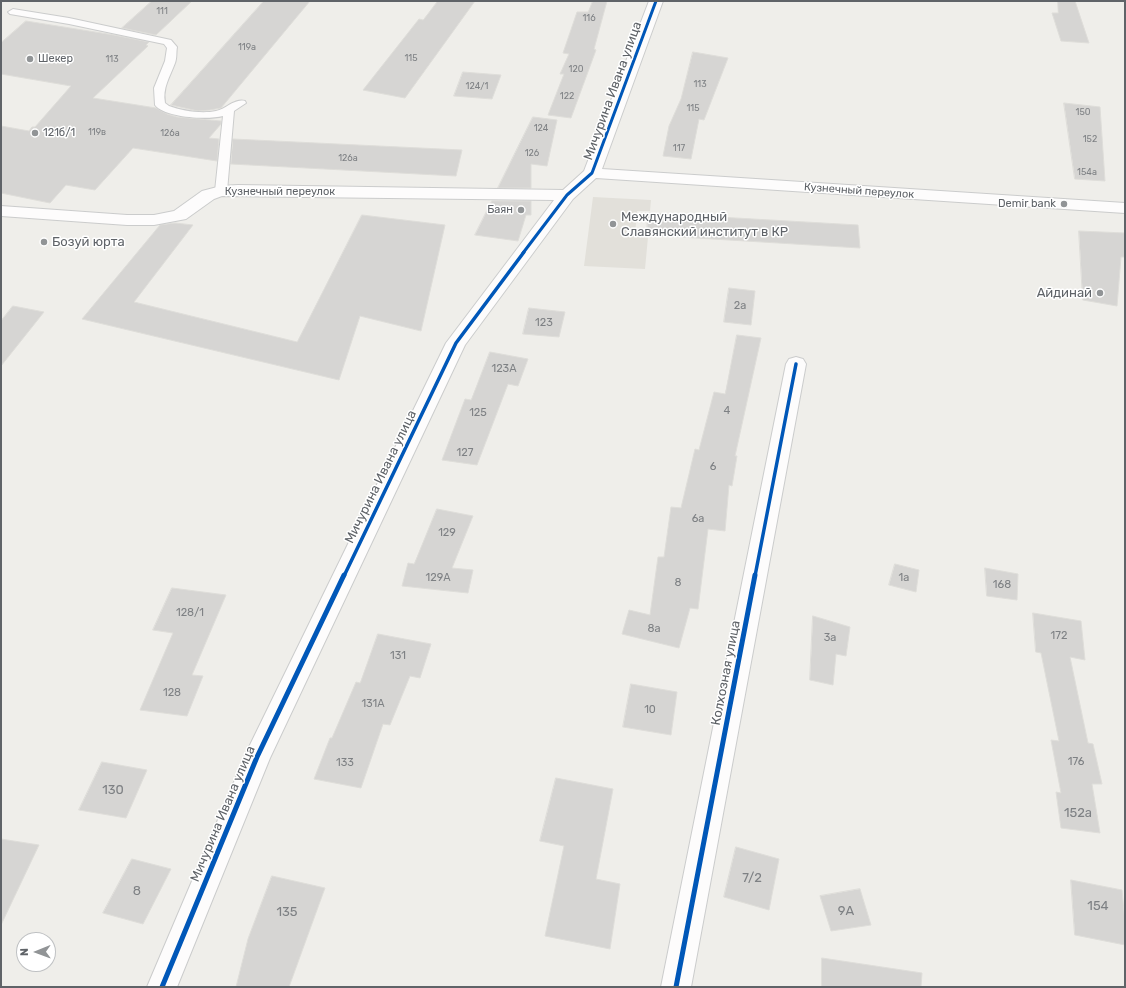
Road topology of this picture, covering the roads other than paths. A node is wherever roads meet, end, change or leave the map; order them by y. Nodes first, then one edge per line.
1 (656, 1) edge
2 (13, 12) dead end
3 (241, 103) dead end
4 (229, 111) junction
5 (592, 174) junction
6 (221, 191) junction
7 (567, 195) junction
8 (1125, 208) edge
9 (1, 211) edge
10 (796, 364) dead end
11 (162, 987) edge
12 (676, 987) edge

1 - 5 street, Мичурина Ивана улица
2 - 4 lane
3 - 4 lane
4 - 6 lane
5 - 7 street, Мичурина Ивана улица
5 - 8 street, Кузнечный переулок
6 - 7 street, Кузнечный переулок
6 - 9 street, Кузнечный переулок
7 - 11 street, Мичурина Ивана улица
10 - 12 street, Колхозная улица

